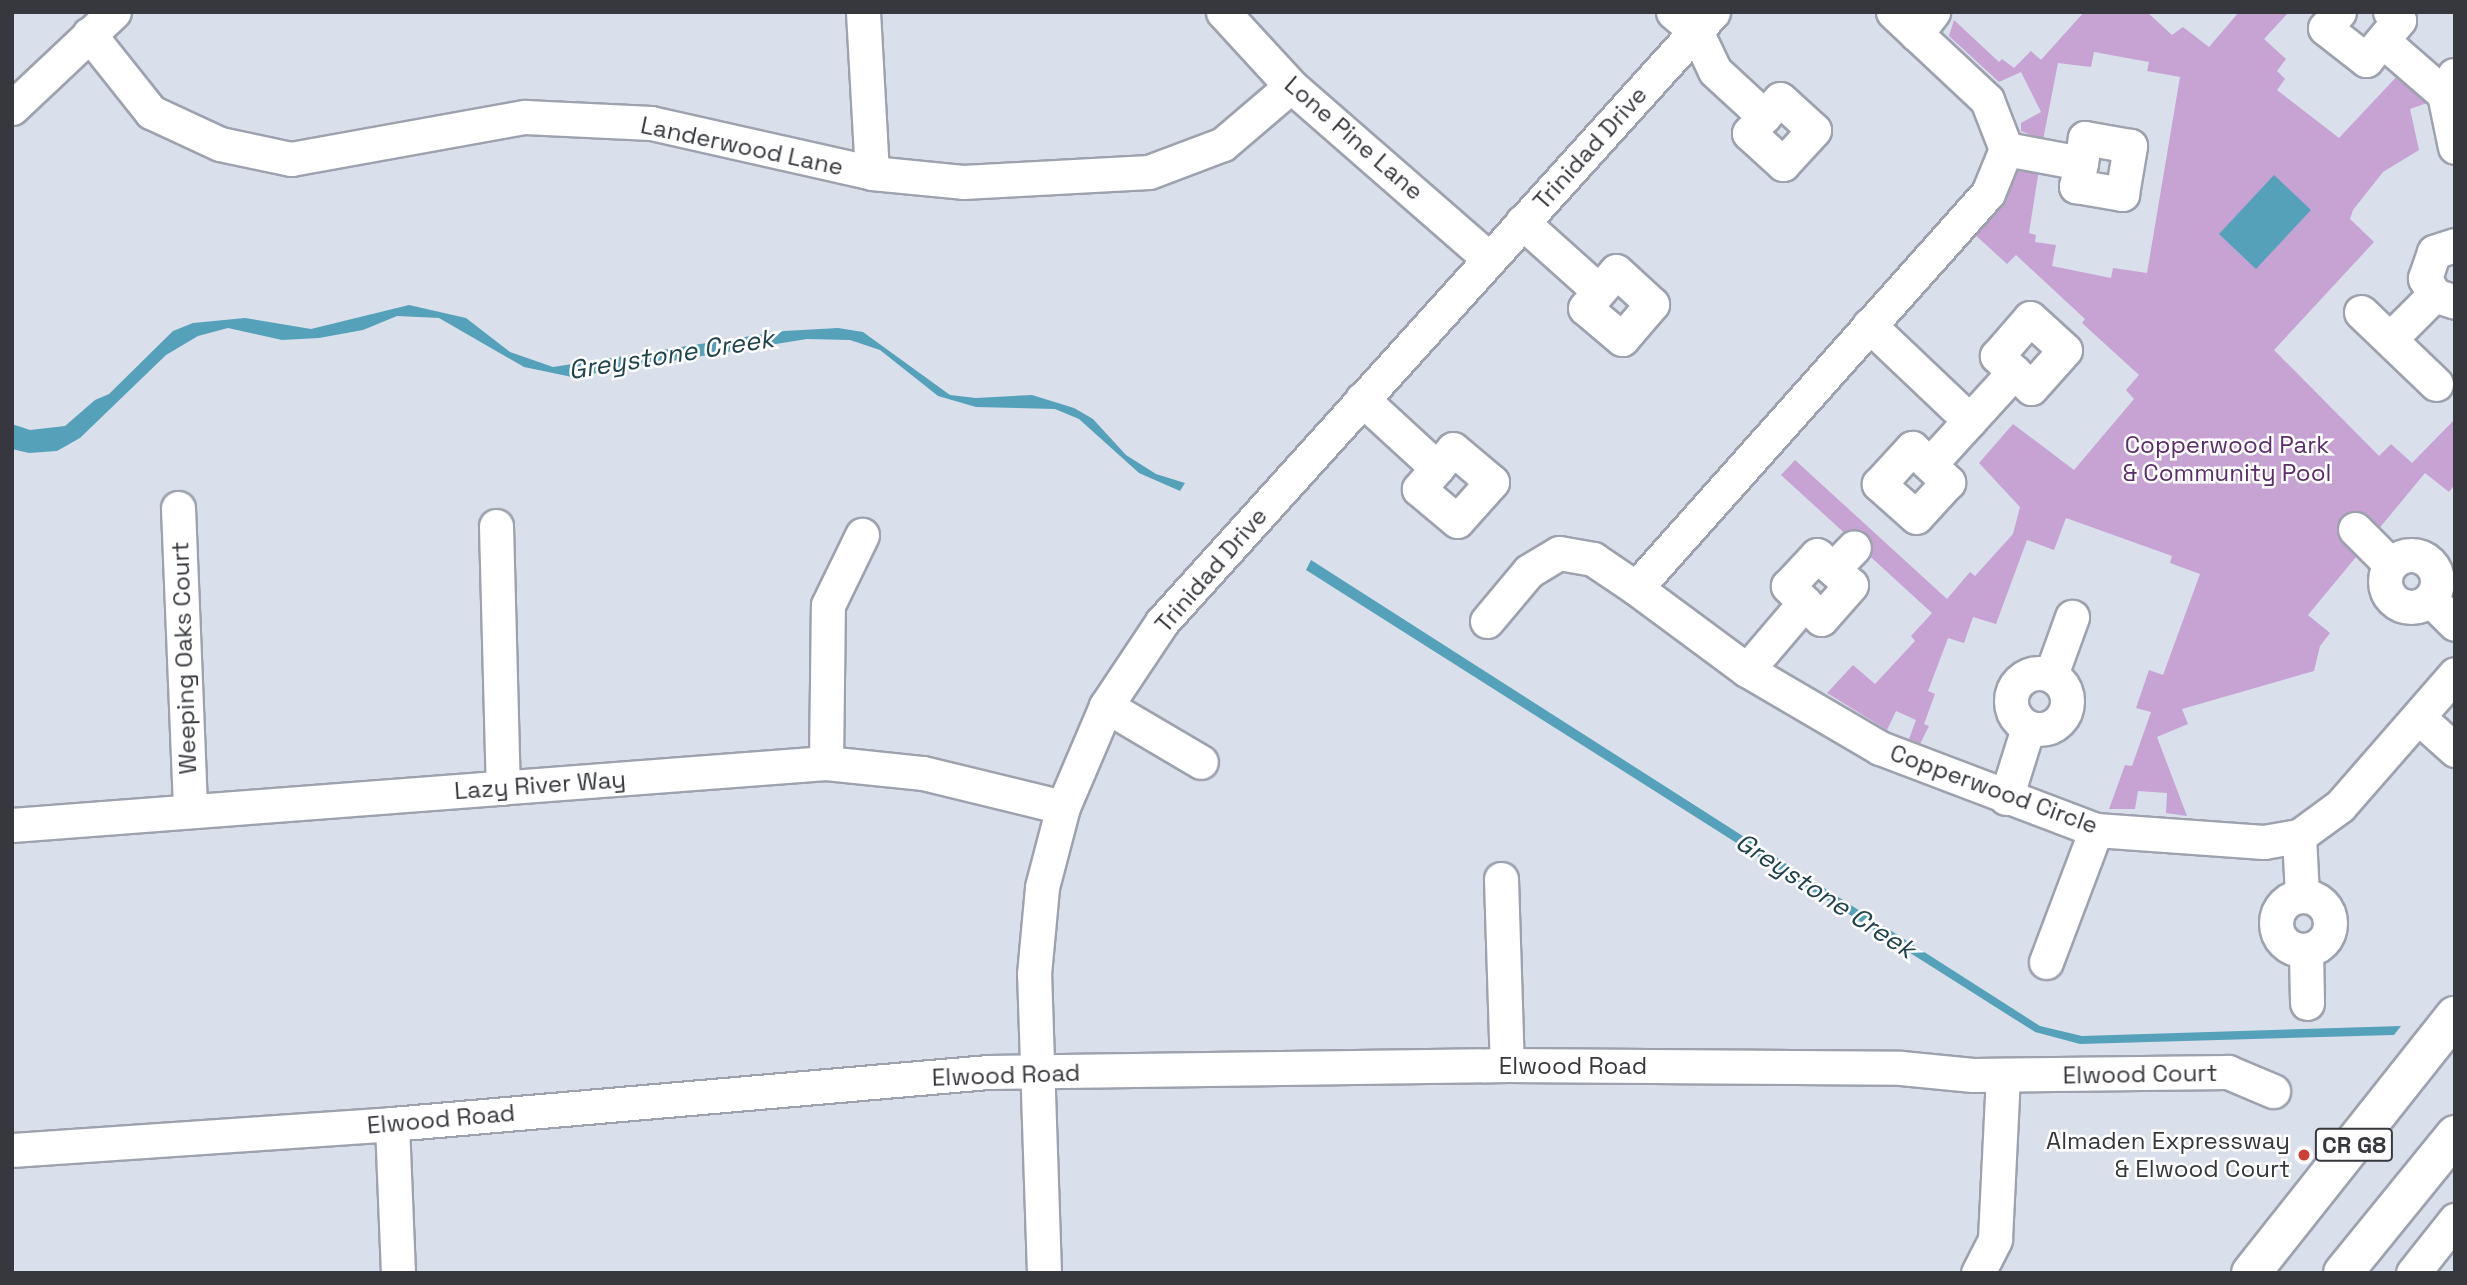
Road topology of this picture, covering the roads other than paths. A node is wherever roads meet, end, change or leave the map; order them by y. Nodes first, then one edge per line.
1 (114, 12) edge
2 (863, 12) edge
3 (1223, 12) edge
4 (2339, 12) edge
5 (1694, 19) edge
6 (1914, 20) edge
7 (2386, 26) edge
8 (89, 34) junction
9 (2449, 83) edge
10 (1292, 86) junction
11 (12, 108) edge
12 (1765, 116) dead end
13 (2455, 147) edge
14 (2006, 149) junction
15 (2081, 163) dead end
16 (872, 173) junction
17 (1522, 222) junction
18 (2455, 245) edge
19 (1489, 259) junction
20 (1599, 291) dead end
21 (2444, 298) edge
22 (2361, 312) dead end
23 (1869, 325) junction
24 (2390, 339) junction
25 (2014, 372) dead end
26 (2436, 384) dead end
27 (1362, 400) junction
28 (1970, 421) junction
29 (1930, 464) dead end
30 (1437, 468) dead end
31 (178, 508) dead end
32 (496, 526) dead end
33 (2355, 529) dead end
34 (862, 535) dead end
35 (1844, 558) dead end
36 (1636, 588) junction
37 (2072, 617) dead end
38 (1487, 621) dead end
39 (2455, 624) edge
40 (1747, 670) junction
41 (2455, 674) edge
42 (1106, 706) junction
43 (2418, 717) junction
44 (2455, 750) edge
45 (1201, 762) dead end
46 (826, 763) junction
47 (503, 788) junction
48 (2006, 798) junction
49 (1063, 807) junction
50 (190, 808) junction
51 (12, 825) edge
52 (2096, 830) junction
53 (2299, 836) junction
54 (1501, 879) dead end
55 (2046, 962) dead end
56 (2307, 1003) dead end
57 (2455, 1016) edge
58 (1507, 1065) junction
59 (1037, 1073) junction
60 (2003, 1076) junction
61 (2273, 1091) dead end
62 (392, 1124) junction
63 (2455, 1135) edge
64 (12, 1150) edge
65 (2455, 1220) edge
66 (398, 1273) edge
67 (1044, 1273) edge
68 (1978, 1273) edge
69 (2251, 1273) edge
70 (2343, 1273) edge
71 (2413, 1273) edge

1 - 8 street
2 - 16 street
3 - 10 street, Lone Pine Lane
4 - 7 street
5 - 12 street
5 - 17 street, Trinidad Drive
6 - 14 street
7 - 9 street
8 - 11 street
8 - 16 street, Landerwood Lane
9 - 13 street
10 - 16 street, Landerwood Lane
10 - 19 street, Lone Pine Lane
14 - 15 street
14 - 23 street
17 - 19 street, Trinidad Drive
17 - 20 street
18 - 21 street
19 - 27 street, Trinidad Drive
21 - 24 street
22 - 24 street
23 - 28 street
23 - 36 street
24 - 26 street
25 - 28 street
27 - 30 street
27 - 42 street, Trinidad Drive
28 - 29 street
31 - 50 street, Weeping Oaks Court
32 - 47 street
33 - 39 street
34 - 46 street
35 - 40 street
36 - 38 street, Copperwood Circle
36 - 40 street, Copperwood Circle
37 - 48 street
40 - 48 street, Copperwood Circle
41 - 43 street, Copperwood Circle
42 - 45 street
42 - 49 street, Trinidad Drive
43 - 44 street
43 - 53 street, Copperwood Circle
46 - 47 street, Lazy River Way
46 - 49 street, Lazy River Way
47 - 50 street, Lazy River Way
48 - 52 street, Copperwood Circle
49 - 59 street, Trinidad Drive
50 - 51 street, Lazy River Way
52 - 53 street, Copperwood Circle
52 - 55 street
53 - 56 street
54 - 58 street
57 - 69 main road, CR G8
58 - 59 street, Elwood Road
58 - 60 street, Elwood Road
59 - 62 street, Elwood Road
59 - 67 street, Trinidad Drive
60 - 61 street, Elwood Court
60 - 68 street
62 - 64 street, Elwood Road
62 - 66 street
63 - 70 main road, CR G8
65 - 71 street

